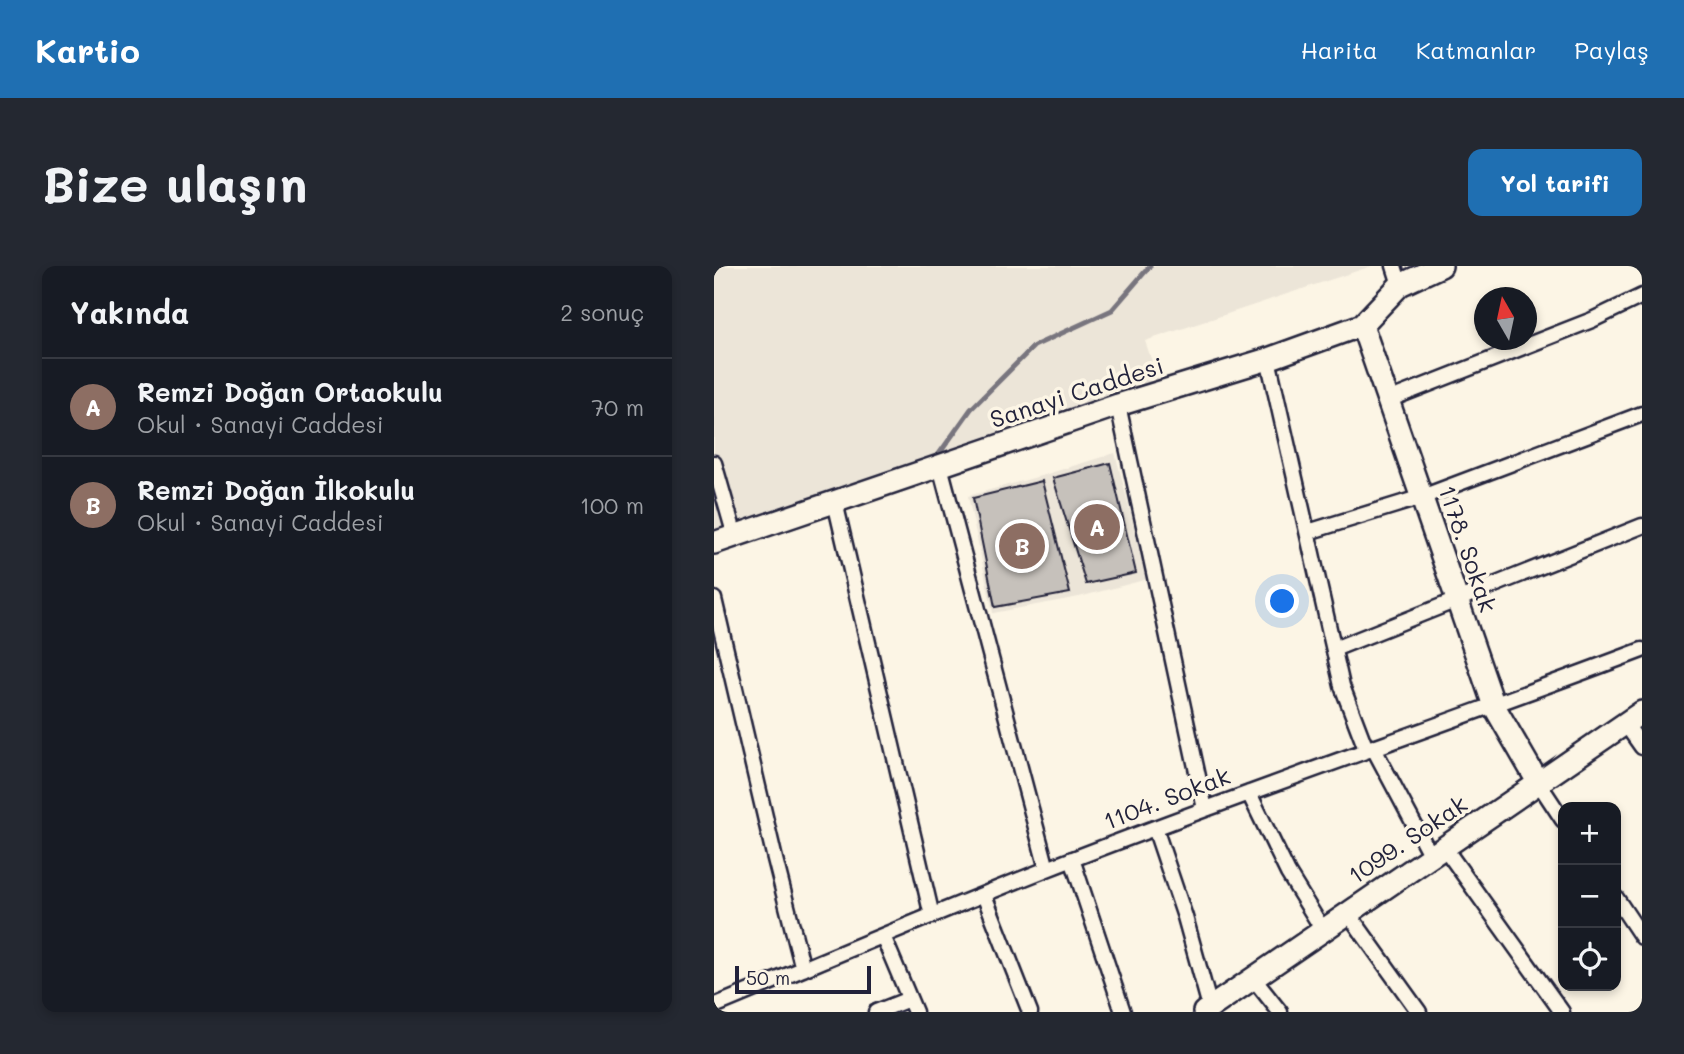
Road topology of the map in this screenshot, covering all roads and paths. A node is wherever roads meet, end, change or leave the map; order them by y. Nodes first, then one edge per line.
1 (1441, 266) edge
2 (1397, 276) edge
3 (1642, 296) edge
4 (1362, 325) junction
5 (1268, 359) junction
6 (1388, 400) junction
7 (1118, 405) junction
8 (1642, 414) edge
9 (714, 463) edge
10 (940, 466) junction
11 (1422, 497) junction
12 (835, 502) junction
13 (1642, 526) edge
14 (1308, 533) junction
15 (735, 536) junction
16 (714, 543) edge
17 (714, 599) edge
18 (1457, 599) junction
19 (1334, 649) junction
20 (1642, 650) edge
21 (1494, 706) junction
22 (1633, 718) edge
23 (1642, 747) edge
24 (1370, 748) junction
25 (1538, 782) junction
26 (1249, 793) junction
27 (1205, 809) junction
28 (1558, 812) edge
29 (1155, 828) junction
30 (1437, 852) junction
31 (1072, 859) junction
32 (1047, 869) junction
33 (984, 895) junction
34 (1621, 906) edge
35 (1348, 913) junction
36 (932, 916) junction
37 (1323, 930) junction
38 (883, 936) junction
39 (1642, 937) edge
40 (803, 969) junction
41 (1253, 978) junction
42 (714, 1006) edge
43 (912, 1006) edge
44 (1207, 1010) edge
45 (876, 1012) edge
46 (1030, 1012) edge
47 (1123, 1012) edge
48 (1280, 1012) edge
49 (1419, 1012) edge
50 (1562, 1012) edge

1 - 2 street, Sanayi Caddesi
2 - 4 street, Sanayi Caddesi
3 - 6 street
4 - 5 street, Sanayi Caddesi
4 - 6 street, 1178. Sokak
5 - 7 street, Sanayi Caddesi
5 - 14 street
6 - 11 street, 1178. Sokak
7 - 10 street, Sanayi Caddesi
7 - 27 street
8 - 11 street
9 - 15 street
10 - 12 street, Sanayi Caddesi
10 - 32 street
11 - 14 street
11 - 18 street, 1178. Sokak
12 - 15 street, Sanayi Caddesi
12 - 36 street
13 - 18 street
14 - 19 street
15 - 16 street, Sanayi Caddesi
17 - 40 street
18 - 19 street
18 - 21 street, 1178. Sokak
19 - 24 street
20 - 21 street, 1104. Sokak
21 - 24 street, 1104. Sokak
21 - 25 street, 1178. Sokak
22 - 23 street
22 - 25 street, 1099. Sokak
24 - 26 street, 1104. Sokak
24 - 30 street
25 - 28 street
25 - 30 street, 1099. Sokak
26 - 27 street, 1104. Sokak
26 - 37 street
27 - 29 street, 1104. Sokak
29 - 31 street, 1104. Sokak
29 - 44 street
30 - 35 street, 1099. Sokak
30 - 50 street
31 - 32 street, 1104. Sokak
31 - 47 street
32 - 33 street, 1104. Sokak
33 - 36 street, 1104. Sokak
33 - 46 street
34 - 39 street
35 - 37 street, 1099. Sokak
35 - 49 street
36 - 38 street, 1104. Sokak
37 - 41 street, 1099. Sokak
38 - 40 street, 1104. Sokak
38 - 43 street
40 - 42 street, 1104. Sokak
41 - 44 street, 1099. Sokak
41 - 48 street
43 - 45 street

